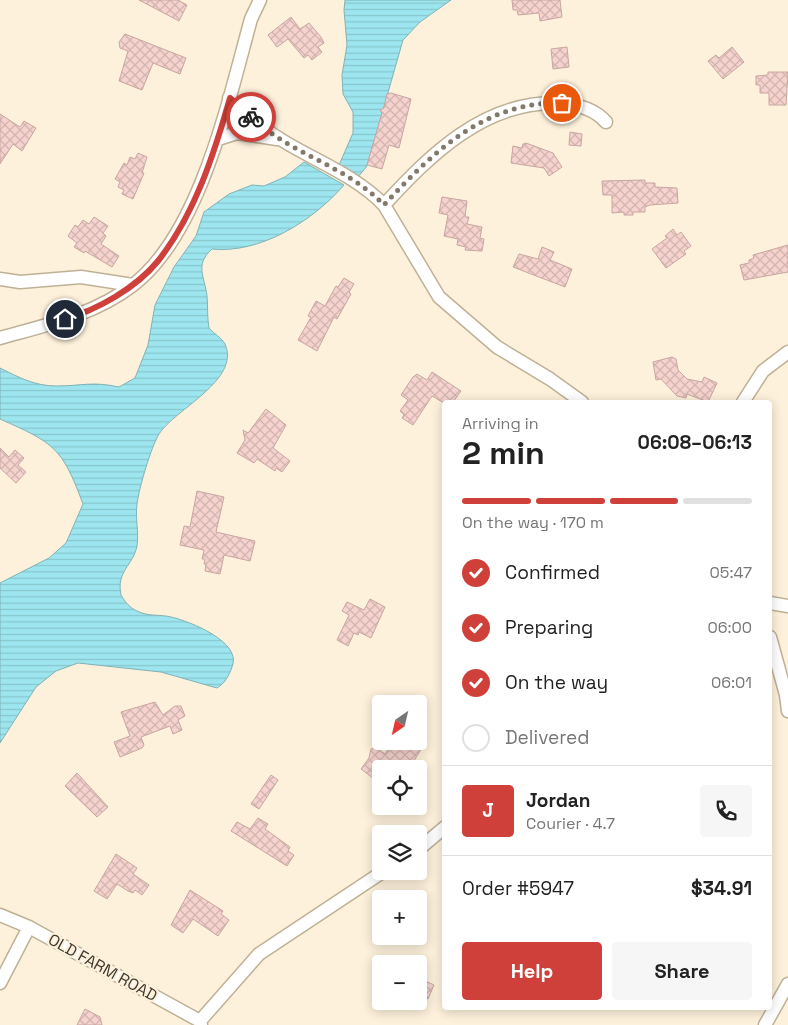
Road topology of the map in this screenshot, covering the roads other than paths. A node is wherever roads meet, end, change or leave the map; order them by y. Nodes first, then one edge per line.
1 (260, 0) edge
2 (230, 98) junction
3 (606, 122) dead end
4 (218, 139) junction
5 (280, 139) junction
6 (384, 205) junction
7 (0, 279) edge
8 (133, 285) junction
9 (0, 338) edge
10 (788, 352) edge
11 (579, 400) edge
12 (745, 400) edge
13 (772, 603) edge
14 (788, 606) edge
15 (772, 644) edge
16 (788, 710) edge
17 (442, 830) edge
18 (427, 842) edge
19 (372, 879) edge
20 (0, 915) edge
21 (29, 927) junction
22 (0, 983) edge
23 (788, 984) edge
24 (201, 1023) edge
25 (765, 1025) edge

1 - 2 street
2 - 4 street
2 - 5 street
3 - 6 street
4 - 5 street
4 - 8 street
5 - 6 street
6 - 11 street
7 - 8 street
8 - 9 street
10 - 12 street
13 - 14 street
15 - 16 street
17 - 18 street
19 - 24 street
20 - 21 street, OLD FARM ROAD
21 - 22 street
21 - 24 street, OLD FARM ROAD
23 - 25 street

